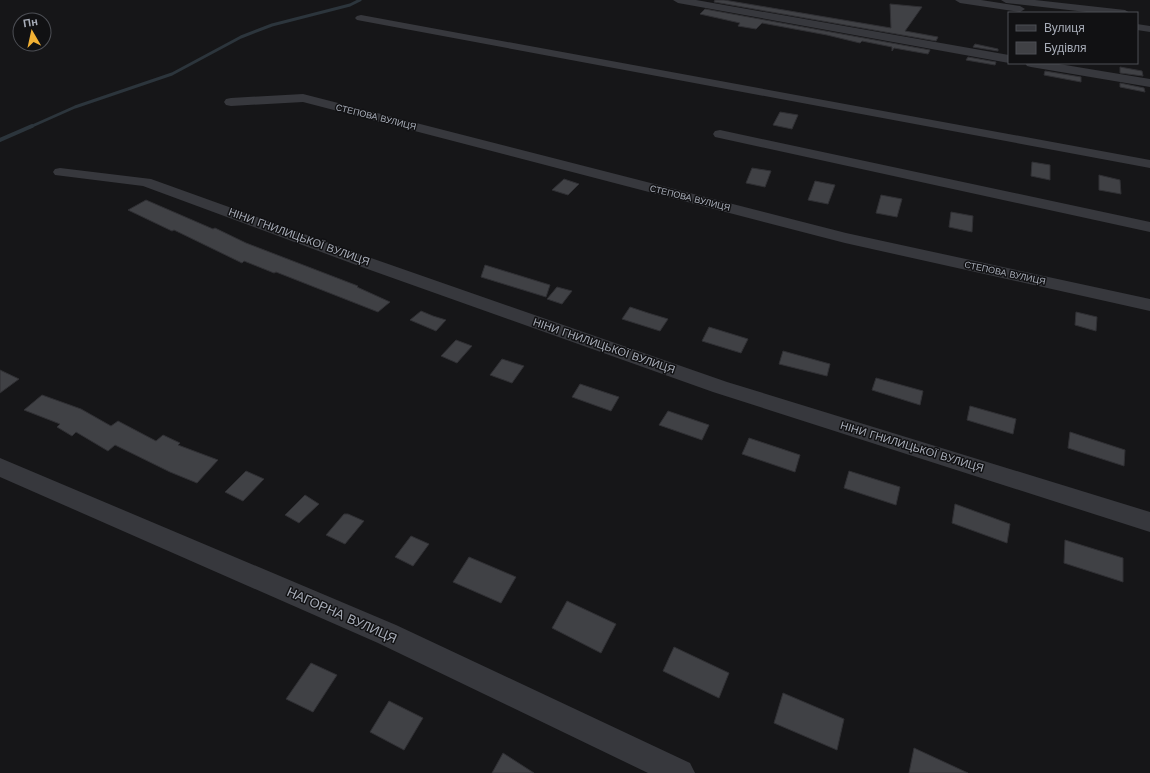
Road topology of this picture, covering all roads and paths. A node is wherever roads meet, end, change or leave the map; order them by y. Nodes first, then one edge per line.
1 (678, 0) edge
2 (960, 0) edge
3 (1006, 0) edge
4 (1038, 12) edge
5 (1116, 12) edge
6 (361, 18) dead end
7 (1138, 27) edge
8 (1150, 29) edge
9 (1008, 59) edge
10 (1037, 64) edge
11 (1150, 83) edge
12 (231, 102) dead end
13 (720, 134) dead end
14 (1150, 164) edge
15 (60, 172) dead end
16 (1150, 227) edge
17 (1150, 305) edge
18 (0, 467) edge
19 (1150, 522) edge
20 (680, 773) edge

1 - 9 street
2 - 4 street
3 - 5 street
6 - 14 street
7 - 8 street
10 - 11 street
12 - 17 street, СТЕПОВА ВУЛИЦЯ
13 - 16 street
15 - 19 street, НІНИ ГНИЛИЦЬКОЇ ВУЛИЦЯ
18 - 20 street, НАГОРНА ВУЛИЦЯ

